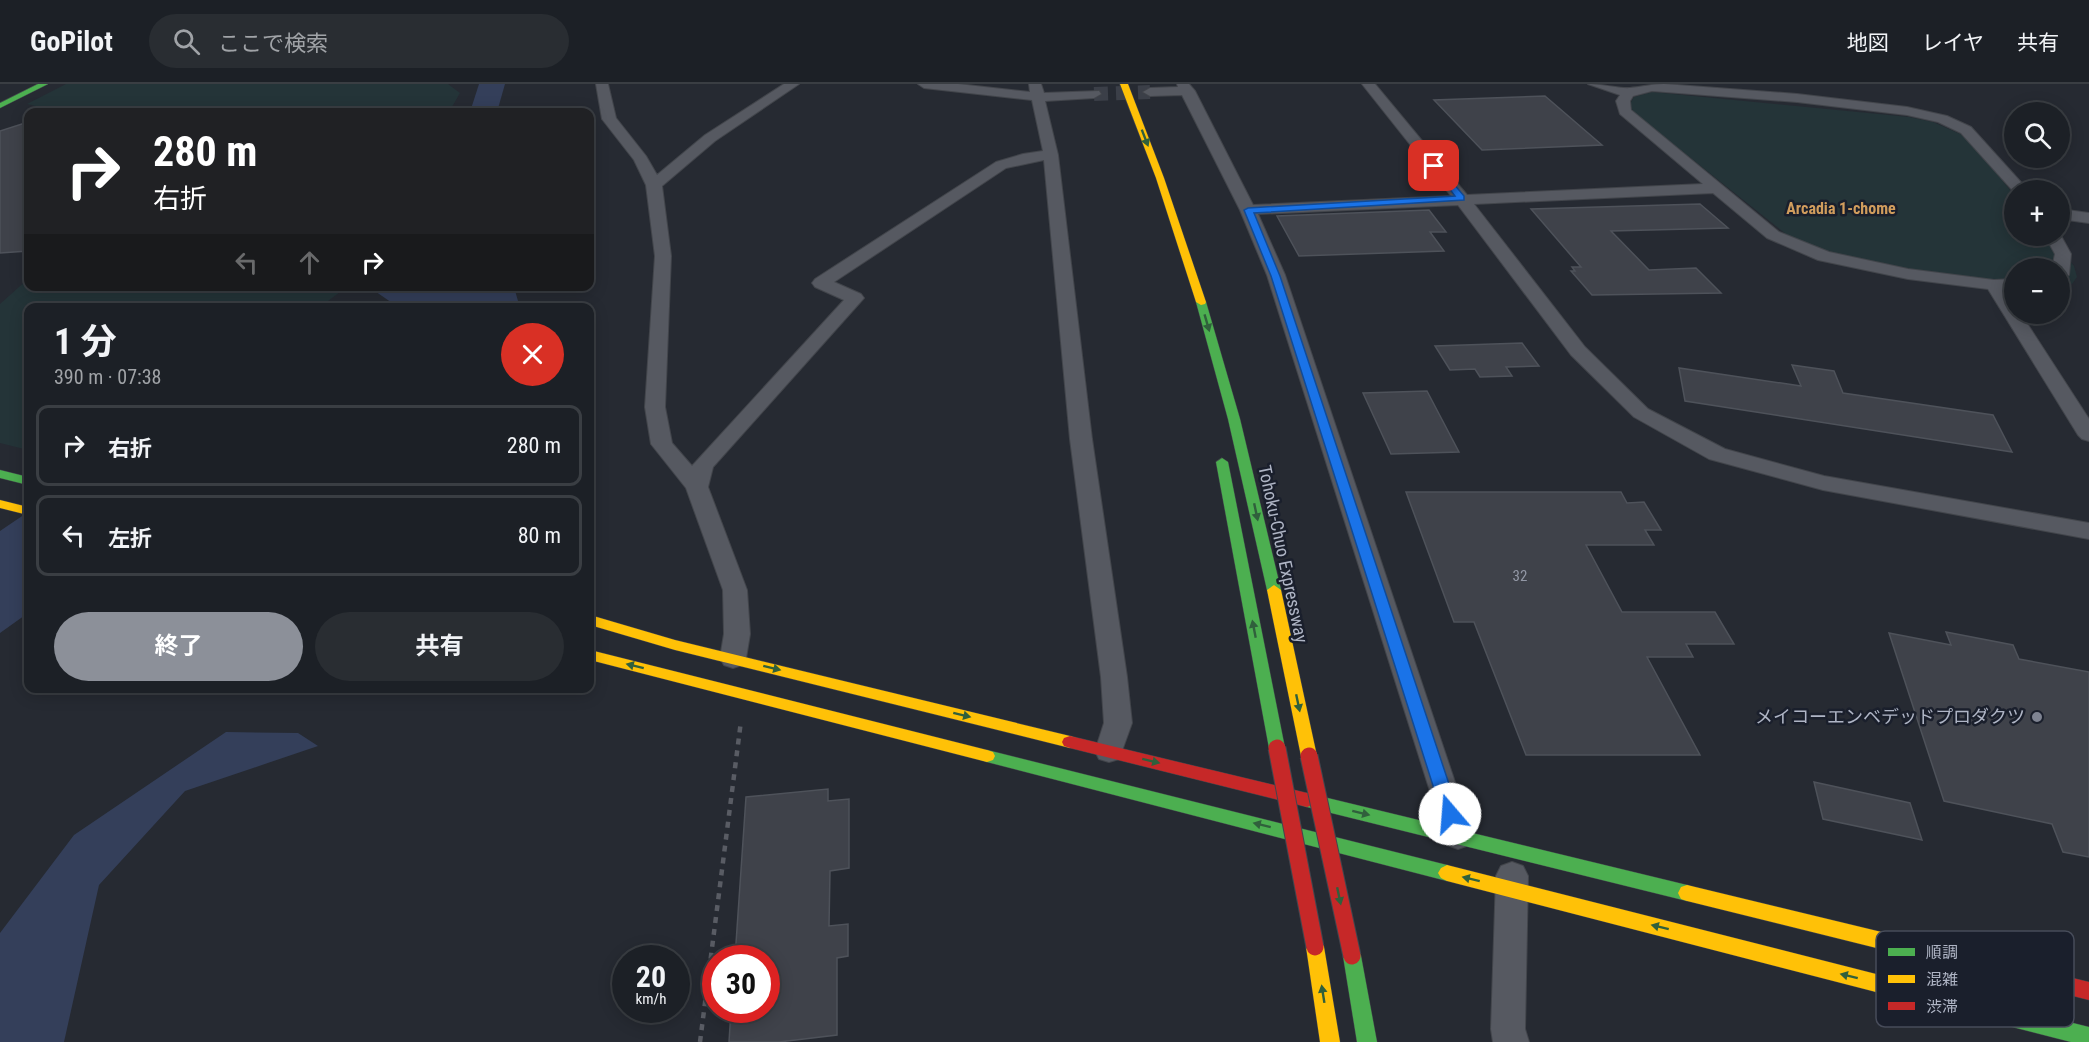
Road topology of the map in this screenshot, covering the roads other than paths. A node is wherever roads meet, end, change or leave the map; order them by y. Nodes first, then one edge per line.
1 (44, 84) edge
2 (602, 84) edge
3 (794, 84) edge
4 (924, 84) edge
5 (1110, 84) edge
6 (1124, 84) edge
7 (1368, 84) edge
8 (1594, 84) edge
9 (1186, 87) edge
10 (1036, 90) edge
11 (1150, 92) tunnel mouth
12 (1628, 93) junction
13 (1094, 94) tunnel mouth
14 (0, 106) edge
15 (1051, 155) junction
16 (1140, 167) dead end
17 (2012, 180) edge
18 (654, 185) junction
19 (1715, 188) junction
20 (1461, 198) junction
21 (1248, 210) junction
22 (2070, 215) edge
23 (2089, 218) edge
24 (2004, 284) edge
25 (1994, 285) junction
26 (2089, 435) edge
27 (1218, 446) dead end
28 (0, 474) edge
29 (24, 480) edge
30 (697, 487) junction
31 (0, 504) edge
32 (24, 510) edge
33 (2089, 531) edge
34 (594, 621) edge
35 (594, 656) edge
36 (733, 658) junction
37 (1109, 751) junction
38 (1458, 836) junction
39 (1513, 850) junction
40 (1512, 889) junction
41 (1876, 939) edge
42 (1876, 982) edge
43 (2074, 988) edge
44 (2089, 992) edge
45 (2050, 1027) edge
46 (2089, 1037) edge
47 (1330, 1042) edge
48 (1367, 1042) edge
49 (1511, 1042) edge

1 - 14 main road
2 - 18 street
3 - 18 street
4 - 10 street
5 - 16 main road
6 -> 48 main road, Tohoku-Chuo Expressway, bridge
7 - 20 street
8 - 12 street
9 - 11 street
9 - 21 street
10 - 13 street
10 - 15 street
12 - 17 street
12 - 19 street
15 - 30 street
15 - 37 street
18 - 30 street
19 - 20 street
19 - 25 street
20 - 21 street
20 - 33 street
21 - 38 street
22 - 23 street
24 - 25 street
25 - 26 street
47 -> 27 main road, bridge
28 - 29 main road
30 - 36 street
31 - 32 main road
34 - 36 main road
40 -> 35 main road
36 -> 37 main road
37 -> 38 main road
38 - 39 main road
39 - 40 street
39 - 41 main road
42 -> 40 main road
40 - 49 street
43 - 44 main road
46 -> 45 main road

